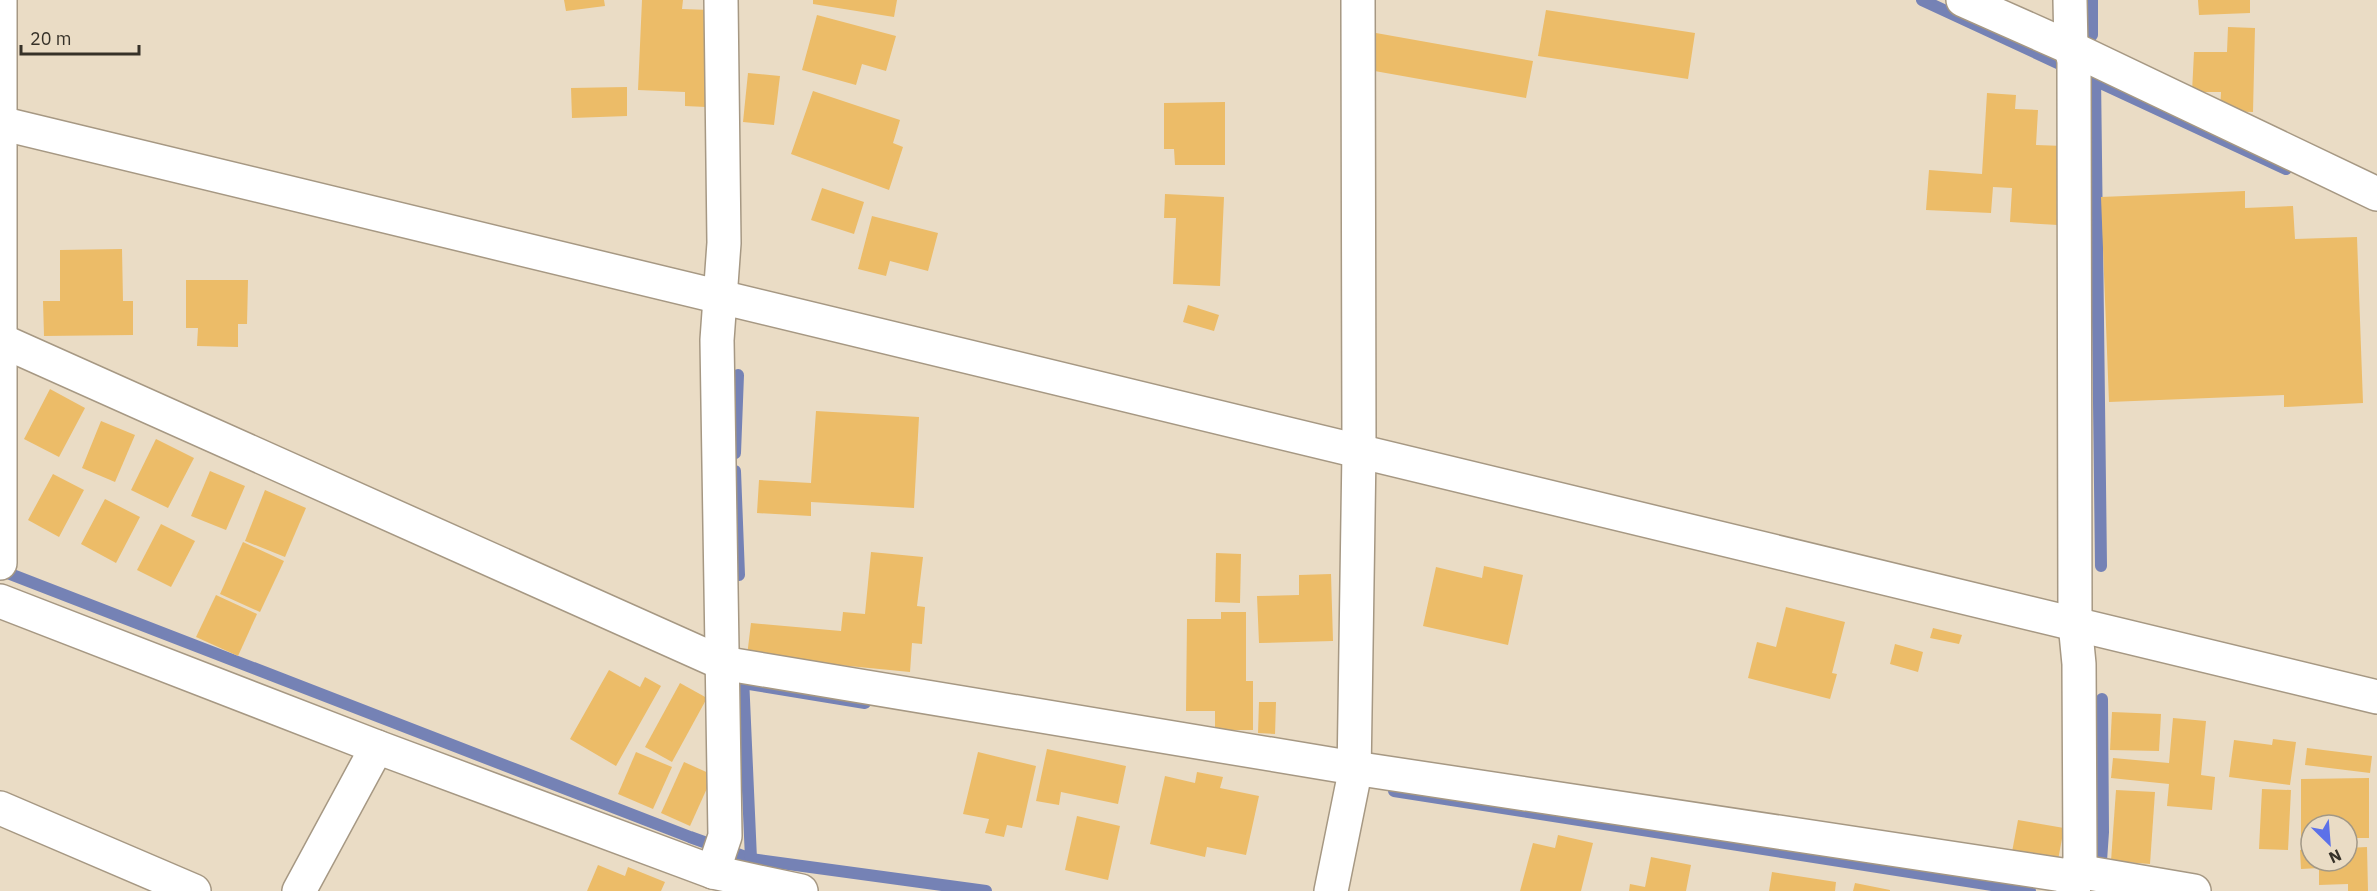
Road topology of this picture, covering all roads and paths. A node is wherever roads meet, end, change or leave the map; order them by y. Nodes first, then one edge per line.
1 (0, 0) edge
2 (720, 0) edge
3 (1358, 0) edge
4 (1963, 0) edge
5 (2070, 0) edge
6 (2073, 63) junction
7 (0, 123) edge
8 (2377, 194) edge
9 (720, 297) junction
10 (1, 349) edge
11 (1359, 451) junction
12 (0, 563) edge
13 (0, 602) edge
14 (2075, 623) junction
15 (722, 674) junction
16 (2377, 697) edge
17 (377, 747) junction
18 (1353, 780) junction
19 (0, 808) edge
20 (719, 855) junction
21 (2083, 880) edge
22 (768, 888) edge
23 (194, 891) edge
24 (299, 891) edge
25 (801, 891) edge
26 (1331, 891) edge
27 (2194, 891) edge

1 - 7 street
2 - 9 street
3 - 11 street
4 - 6 street
5 - 6 street
6 - 8 street
6 - 14 street
7 - 9 street
7 - 10 street
9 - 11 street
9 - 15 street
10 - 12 street
10 - 15 street
11 - 14 street
11 - 18 street
13 - 17 street
14 - 16 street
14 - 21 street
15 - 18 street
15 - 20 street
17 - 20 street
17 - 24 street
18 - 21 street
18 - 26 street
19 - 23 street
20 - 22 street
21 - 27 street
22 - 25 street

